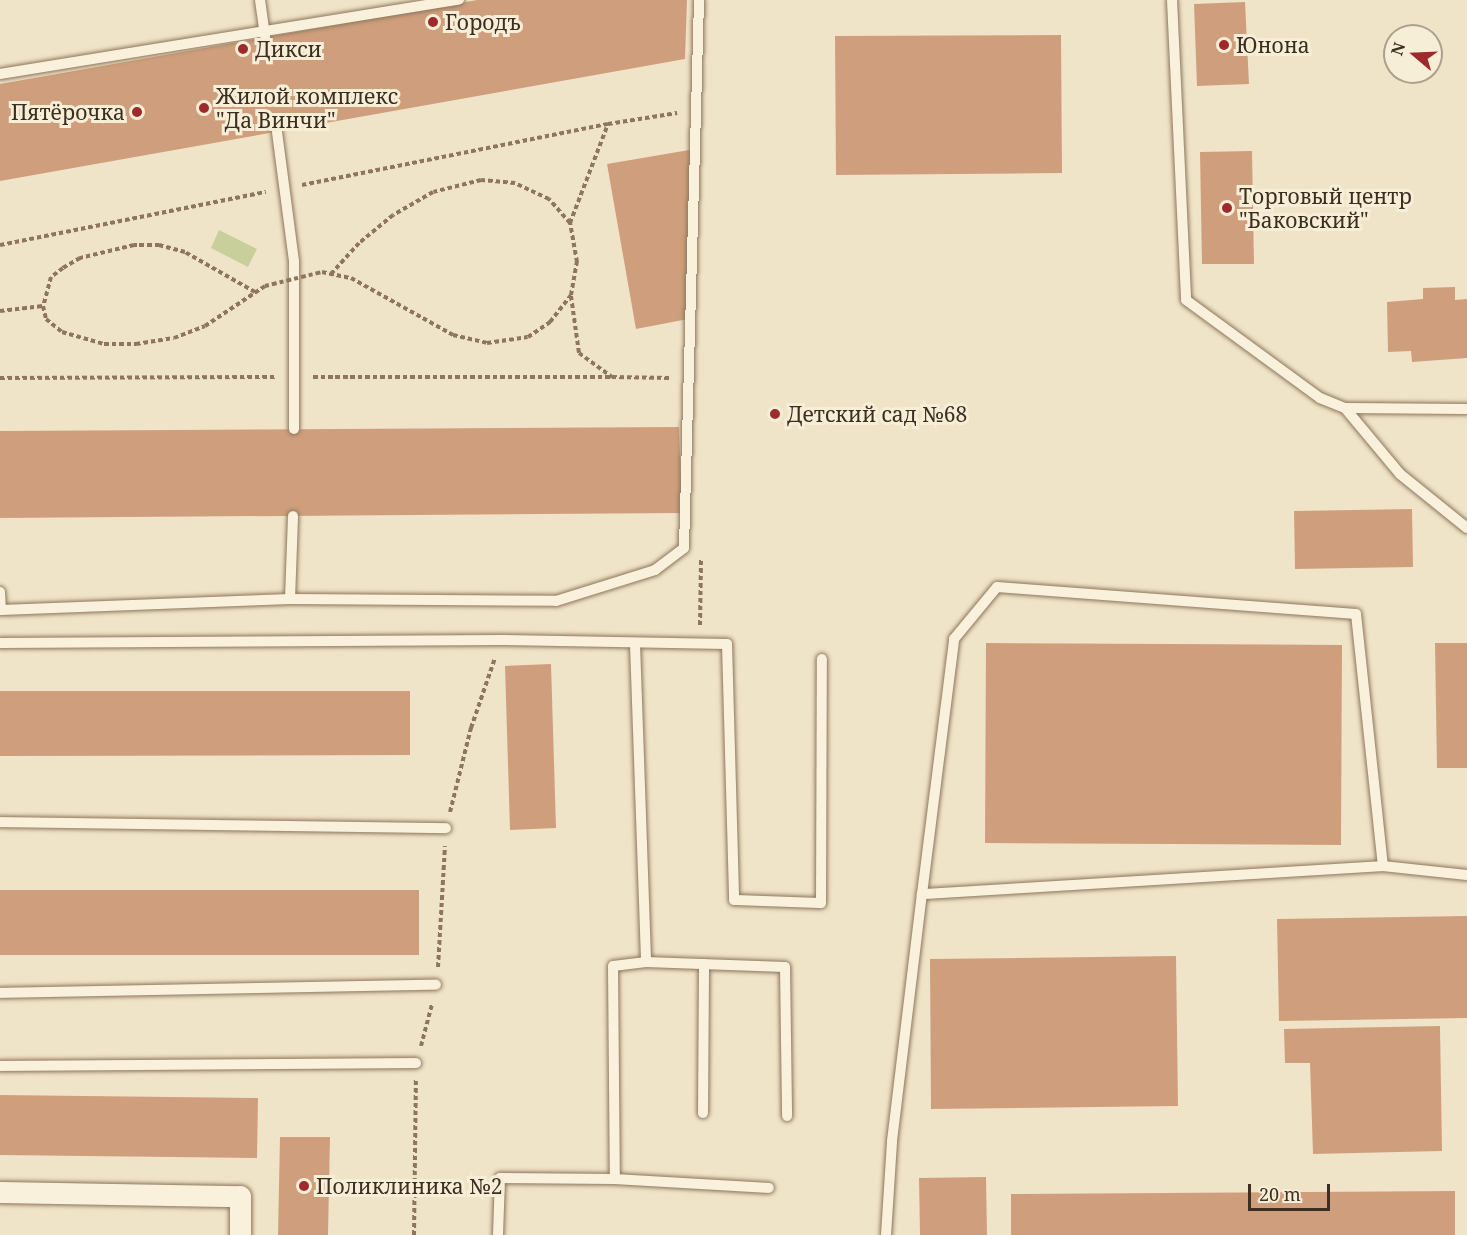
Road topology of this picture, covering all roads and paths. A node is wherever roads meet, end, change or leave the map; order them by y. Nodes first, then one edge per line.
1 (260, 0) edge
2 (459, 0) edge
3 (699, 0) edge
4 (1172, 0) edge
5 (264, 34) junction
6 (0, 74) edge
7 (696, 110) junction
8 (277, 132) dead end
9 (570, 224) junction
10 (331, 274) junction
11 (255, 292) junction
12 (571, 295) junction
13 (43, 306) junction
14 (0, 311) edge
15 (689, 378) junction
16 (1345, 408) junction
17 (1467, 409) edge
18 (294, 429) dead end
19 (293, 516) dead end
20 (1467, 528) edge
21 (0, 592) edge
22 (290, 599) junction
23 (503, 640) junction
24 (0, 643) edge
25 (635, 644) junction
26 (822, 659) dead end
27 (0, 822) edge
28 (446, 828) junction
29 (1383, 866) junction
30 (1467, 875) edge
31 (922, 894) junction
32 (646, 962) junction
33 (704, 964) junction
34 (436, 985) junction
35 (0, 993) edge
36 (416, 1062) junction
37 (0, 1066) edge
38 (703, 1113) dead end
39 (787, 1116) dead end
40 (615, 1179) junction
41 (769, 1188) dead end
42 (0, 1192) edge
43 (240, 1235) edge
44 (414, 1235) edge
45 (498, 1235) edge
46 (886, 1235) edge

1 - 5 lane
2 - 5 lane
3 - 7 lane
4 - 16 lane
5 - 6 lane
7 - 9 path
7 - 15 lane
8 - 18 lane
9 - 10 path
9 - 12 path
10 - 11 path, bridge
10 - 12 path
11 - 13 path
11 - 13 path
12 - 15 path
13 - 14 path
15 - 22 lane
16 - 17 lane
16 - 20 lane
19 - 22 lane
21 - 22 lane
23 - 24 lane
23 - 25 lane
23 - 28 path
25 - 26 lane
25 - 32 lane
27 - 28 lane
28 - 34 path
29 - 30 lane
29 - 31 lane
29 - 31 lane
31 - 46 lane
32 - 33 lane
32 - 40 lane
33 - 38 lane
33 - 39 lane
34 - 35 lane
34 - 36 path
36 - 37 lane
36 - 44 path
40 - 41 lane
40 - 45 lane
42 - 43 street

